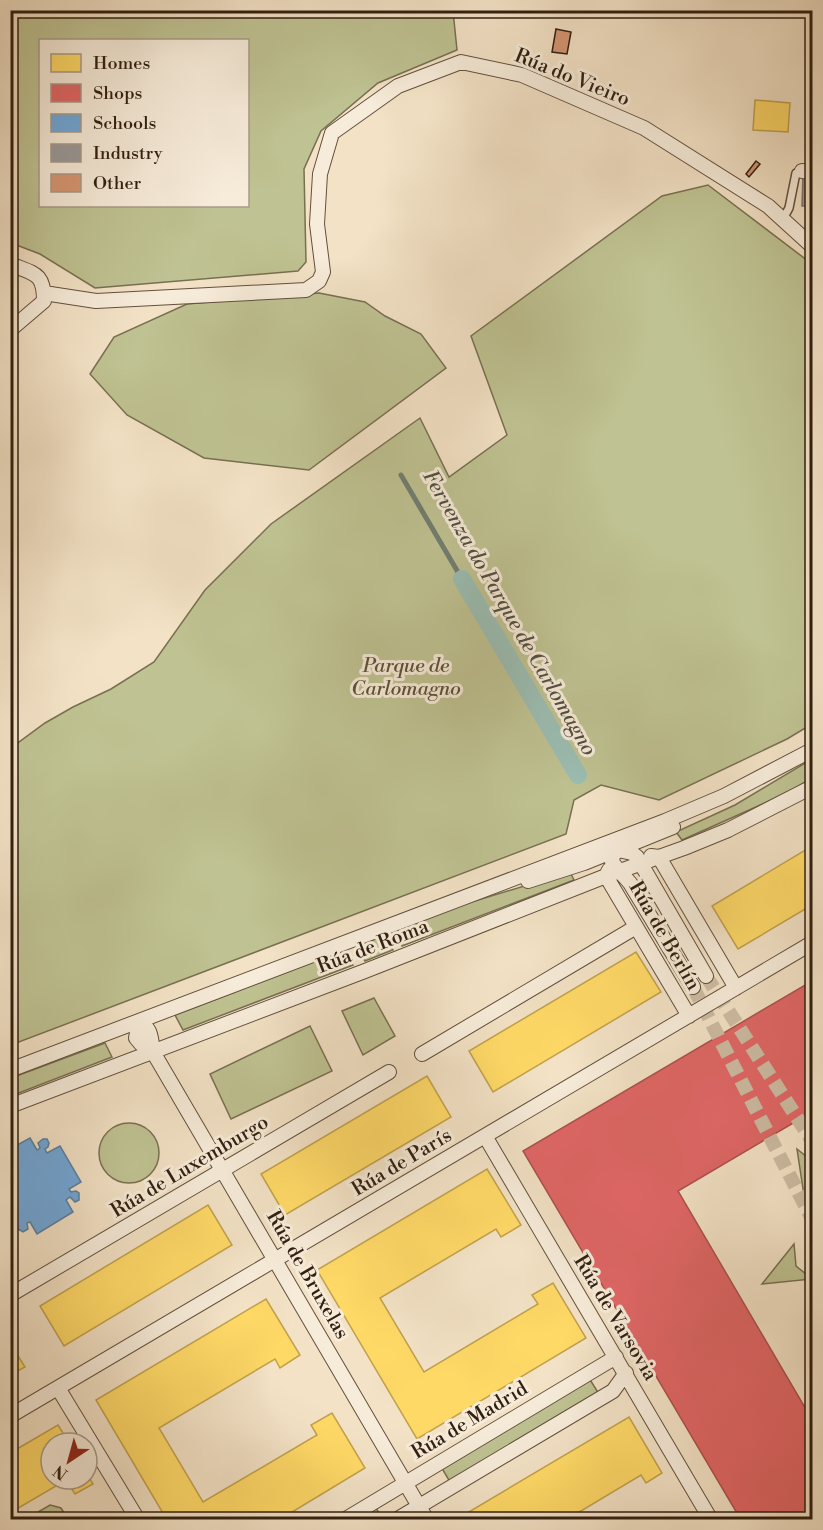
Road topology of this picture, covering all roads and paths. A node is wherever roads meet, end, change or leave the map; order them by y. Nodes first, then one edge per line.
1 (807, 171) edge
2 (783, 219) junction
3 (813, 246) edge
4 (14, 266) edge
5 (10, 280) edge
6 (44, 293) junction
7 (10, 330) edge
8 (813, 750) edge
9 (741, 787) junction
10 (813, 787) edge
11 (659, 857) junction
12 (621, 863) junction
13 (480, 890) junction
14 (636, 927) junction
15 (813, 943) edge
16 (706, 976) tunnel mouth
17 (693, 987) tunnel mouth
18 (736, 988) junction
19 (688, 1016) junction
20 (139, 1021) junction
21 (153, 1051) junction
22 (422, 1054) dead end
23 (10, 1070) edge
24 (389, 1072) dead end
25 (10, 1106) edge
26 (485, 1136) junction
27 (222, 1171) junction
28 (275, 1260) junction
29 (10, 1295) edge
30 (616, 1357) junction
31 (626, 1373) junction
32 (58, 1388) junction
33 (10, 1416) edge
34 (405, 1483) junction
35 (419, 1506) junction
36 (138, 1520) edge
37 (344, 1520) edge
38 (396, 1520) edge
39 (427, 1520) edge
40 (711, 1520) edge

1 - 2 lane
2 - 3 street, Rúa do Vieiro
2 - 6 street, Rúa do Vieiro
4 - 5 lane
4 - 6 street
6 - 7 street
8 - 9 street, Rúa de Roma
9 - 12 street, Rúa de Roma
9 - 13 street, Rúa de Roma
10 - 11 street, Rúa de Roma
11 - 12 street, Rúa de Roma
11 - 18 street, Rúa de Berlín
12 - 13 street, Rúa de Roma
12 - 14 street, Rúa de Berlín
12 - 16 street, Rúa de Berlín
12 - 17 street, Rúa de Berlín
12 - 21 street, Rúa de Roma
13 - 20 street, Rúa de Roma
14 - 19 street, Rúa de Berlín
14 - 22 street
15 - 18 street, Rúa de París
18 - 19 street, Rúa de París
19 - 26 street, Rúa de París
20 - 21 street
20 - 23 street, Rúa de Roma
21 - 25 street, Rúa de Roma
21 - 27 street, Rúa de Bruxelas
24 - 27 street, Rúa de Luxemburgo
26 - 28 street, Rúa de París
26 - 30 street, Rúa de Varsovia
27 - 28 street, Rúa de Bruxelas
27 - 29 street, Rúa de Luxemburgo
28 - 32 street, Rúa de París
28 - 34 street, Rúa de Bruxelas
30 - 31 street, Rúa de Varsovia
30 - 34 street, Rúa de Madrid
31 - 35 street
31 - 40 street, Rúa de Varsovia
32 - 33 street, Rúa de París
32 - 36 street
34 - 35 street, Rúa de Bruxelas
34 - 37 street, Rúa de Madrid
35 - 38 street
35 - 39 street, Rúa de Bruxelas

